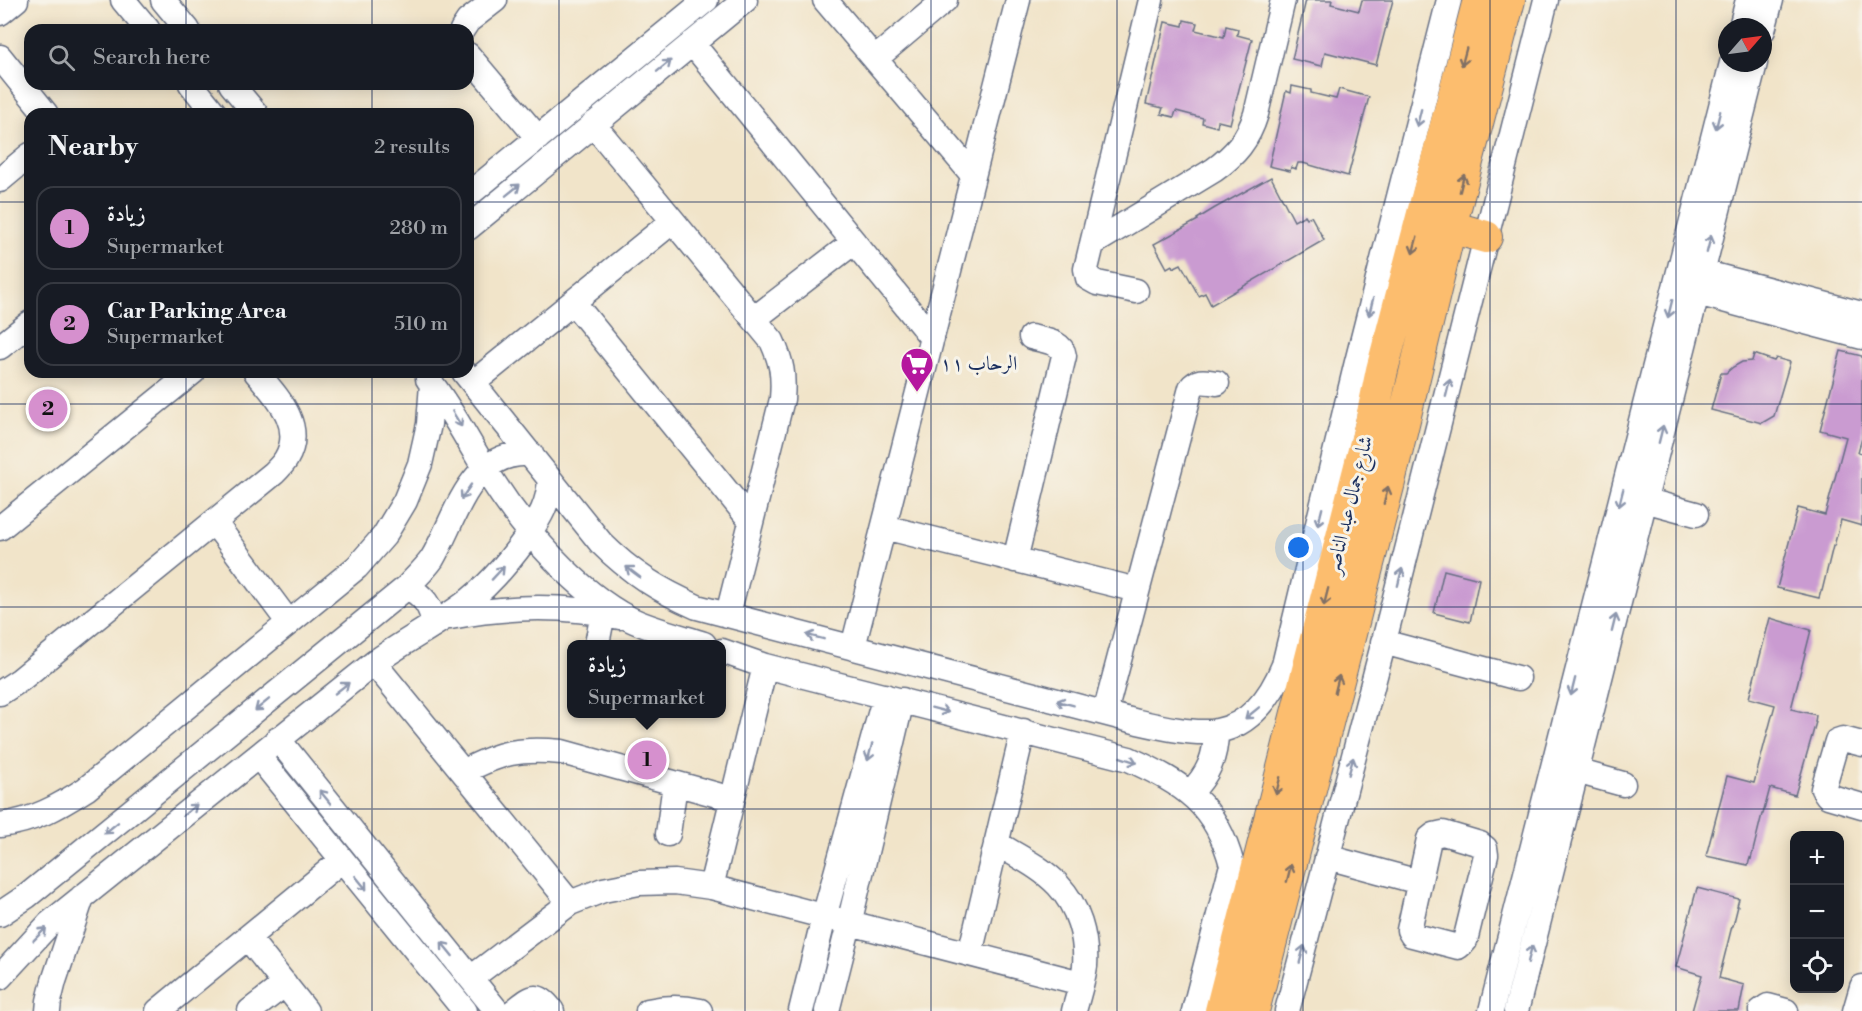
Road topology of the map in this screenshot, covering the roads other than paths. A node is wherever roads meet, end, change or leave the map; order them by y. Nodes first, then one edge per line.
1 (16, 0) edge
2 (123, 0) edge
3 (163, 0) edge
4 (495, 0) edge
5 (706, 0) edge
6 (745, 0) edge
7 (825, 0) edge
8 (945, 0) edge
9 (1018, 0) edge
10 (1150, 0) edge
11 (1283, 0) edge
12 (1449, 0) edge
13 (1479, 0) edge
14 (1509, 0) edge
15 (1546, 0) edge
16 (1748, 0) edge
17 (1771, 0) edge
18 (0, 13) edge
19 (1743, 18) edge
20 (1766, 18) edge
21 (143, 24) edge
22 (183, 24) edge
23 (466, 24) edge
24 (692, 44) junction
25 (0, 57) edge
26 (875, 59) junction
27 (474, 62) edge
28 (1730, 72) edge
29 (1752, 72) edge
30 (24, 87) edge
31 (27, 90) edge
32 (196, 90) edge
33 (236, 90) edge
34 (41, 108) edge
35 (210, 108) edge
36 (251, 108) edge
37 (593, 124) junction
38 (538, 138) junction
39 (24, 160) edge
40 (973, 175) junction
41 (0, 180) edge
42 (474, 190) edge
43 (1710, 195) junction
44 (673, 221) junction
45 (474, 223) edge
46 (1450, 227) junction
47 (1486, 237) junction
48 (854, 242) junction
49 (1092, 244) junction
50 (1699, 282) junction
51 (1136, 291) dead end
52 (573, 302) junction
53 (1862, 314) edge
54 (754, 319) junction
55 (24, 328) edge
56 (1031, 337) dead end
57 (1862, 337) edge
58 (932, 338) junction
59 (0, 347) edge
60 (1666, 367) junction
61 (1382, 370) junction
62 (474, 373) edge
63 (186, 378) edge
64 (261, 378) edge
65 (428, 378) edge
66 (469, 378) edge
67 (1414, 378) junction
68 (1217, 383) dead end
69 (1371, 423) junction
70 (1402, 430) junction
71 (531, 454) junction
72 (485, 469) junction
73 (550, 480) junction
74 (1644, 500) junction
75 (1696, 514) dead end
76 (214, 522) junction
77 (751, 522) junction
78 (884, 527) junction
79 (0, 528) edge
80 (530, 532) junction
81 (1015, 560) junction
82 (407, 587) junction
83 (1137, 590) junction
84 (603, 613) junction
85 (728, 615) junction
86 (631, 619) junction
87 (439, 621) junction
88 (289, 623) junction
89 (598, 640) edge
90 (690, 640) edge
91 (1383, 642) junction
92 (853, 647) junction
93 (726, 652) edge
94 (374, 663) junction
95 (765, 666) junction
96 (1295, 669) junction
97 (1518, 678) dead end
98 (0, 693) edge
99 (894, 698) junction
100 (1105, 713) junction
101 (1023, 731) junction
102 (1216, 731) junction
103 (278, 739) junction
104 (1862, 744) edge
105 (258, 756) junction
106 (1576, 771) junction
107 (463, 772) junction
108 (675, 784) junction
109 (1623, 784) dead end
110 (1190, 793) junction
111 (732, 800) junction
112 (1862, 806) edge
113 (0, 825) edge
114 (668, 834) dead end
115 (996, 843) junction
116 (1327, 857) junction
117 (342, 860) junction
118 (1245, 868) junction
119 (1419, 882) junction
120 (711, 887) junction
121 (82, 897) junction
122 (570, 903) junction
123 (0, 914) edge
124 (824, 917) junction
125 (849, 924) junction
126 (248, 938) junction
127 (969, 954) junction
128 (0, 977) edge
129 (471, 978) junction
130 (1081, 983) junction
131 (285, 984) junction
132 (1862, 987) edge
133 (48, 1011) edge
134 (159, 1011) edge
135 (250, 1011) edge
136 (306, 1011) edge
137 (465, 1011) edge
138 (497, 1011) edge
139 (514, 1011) edge
140 (552, 1011) edge
141 (648, 1011) edge
142 (700, 1011) edge
143 (801, 1011) edge
144 (827, 1011) edge
145 (1074, 1011) edge
146 (1194, 1011) edge
147 (1221, 1011) edge
148 (1253, 1011) edge
149 (1287, 1011) edge
150 (1491, 1011) edge
151 (1516, 1011) edge
152 (1761, 1011) edge
153 (1786, 1011) edge
154 (1856, 1011) edge

1 - 18 street
2 - 21 street
3 - 22 street
4 - 23 street
5 - 38 street
6 - 24 street
7 - 26 street
8 - 26 street
9 - 40 street
10 - 49 street
11 - 49 street
12 -> 96 street
13 -> 61 main road, شارع جمال عبد الناصر
46 -> 14 main road, شارع جمال عبد الناصر
15 - 47 street
16 - 19 street
17 - 20 street
37 -> 24 street
24 - 48 street
25 - 30 street
26 - 40 street
27 - 38 street
28 -> 43 street
29 - 43 street
31 - 34 street
32 - 35 street
33 - 36 street
37 - 44 street
45 -> 37 street
38 - 42 street
39 - 41 street
40 - 58 street
50 -> 43 street
43 -> 60 street
44 - 52 street
44 - 54 street
46 - 47 main road
46 - 67 main road, شارع جمال عبد الناصر
91 -> 47 street
48 - 54 street
48 - 58 street
49 - 51 street
50 - 53 street
50 - 57 street
50 - 60 street
52 - 62 street
52 - 77 street
54 - 77 street
55 - 59 street
56 - 81 street
58 - 78 street
74 -> 60 street
60 -> 150 street
61 - 67 main road
61 - 69 main road, شارع جمال عبد الناصر
63 - 79 street
64 - 76 street
65 -> 72 street
65 - 88 street
66 - 71 street
67 - 70 main road, شارع جمال عبد الناصر
68 - 83 street
69 - 70 main road
69 -> 96 main road, شارع جمال عبد الناصر
148 -> 70 main road, شارع جمال عبد الناصر
71 - 72 street
71 - 73 street
72 - 80 street
72 -> 82 street
73 - 80 street
85 -> 73 street
74 - 75 street
106 -> 74 street
76 - 88 street
76 - 98 street
77 - 85 street
78 - 81 street
78 - 92 street
80 - 86 street
87 -> 80 street
81 - 83 street
82 - 87 street
82 -> 123 street
83 - 100 street
84 - 86 street
84 - 87 street
84 - 89 street
92 -> 85 street
86 - 90 street
87 - 94 street
88 - 113 street
91 - 97 street
116 -> 91 street
100 -> 92 street
93 - 95 street
103 -> 94 street
94 - 107 street
95 - 99 street
95 - 111 street
96 -> 102 street
96 -> 118 main road, شارع جمال عبد الناصر
99 -> 101 street
99 -> 124 street
99 - 125 street
100 - 102 street
101 -> 110 street
101 - 115 street
102 - 110 street
103 - 105 street
129 -> 103 street
104 - 112 street
105 - 117 street
121 -> 105 street
106 - 109 street
151 -> 106 street
107 - 108 street
107 - 122 street
108 - 111 street
108 - 114 street
110 - 118 street
111 - 120 street
115 - 127 street
115 - 130 street
116 - 119 street
149 -> 116 street
117 - 126 street
117 -> 137 street
118 - 146 street
118 - 147 main road, شارع جمال عبد الناصر
119 - 119 street
120 - 122 street
120 - 124 street
128 -> 121 street
121 - 133 street
122 - 129 street
124 - 125 street
124 - 143 street
125 - 127 street
125 - 144 street
126 - 131 street
126 - 134 street
127 - 130 street
129 - 138 street
130 - 145 street
131 - 135 street
131 - 136 street
132 - 154 street
139 - 140 street
141 - 142 street
152 - 153 street

